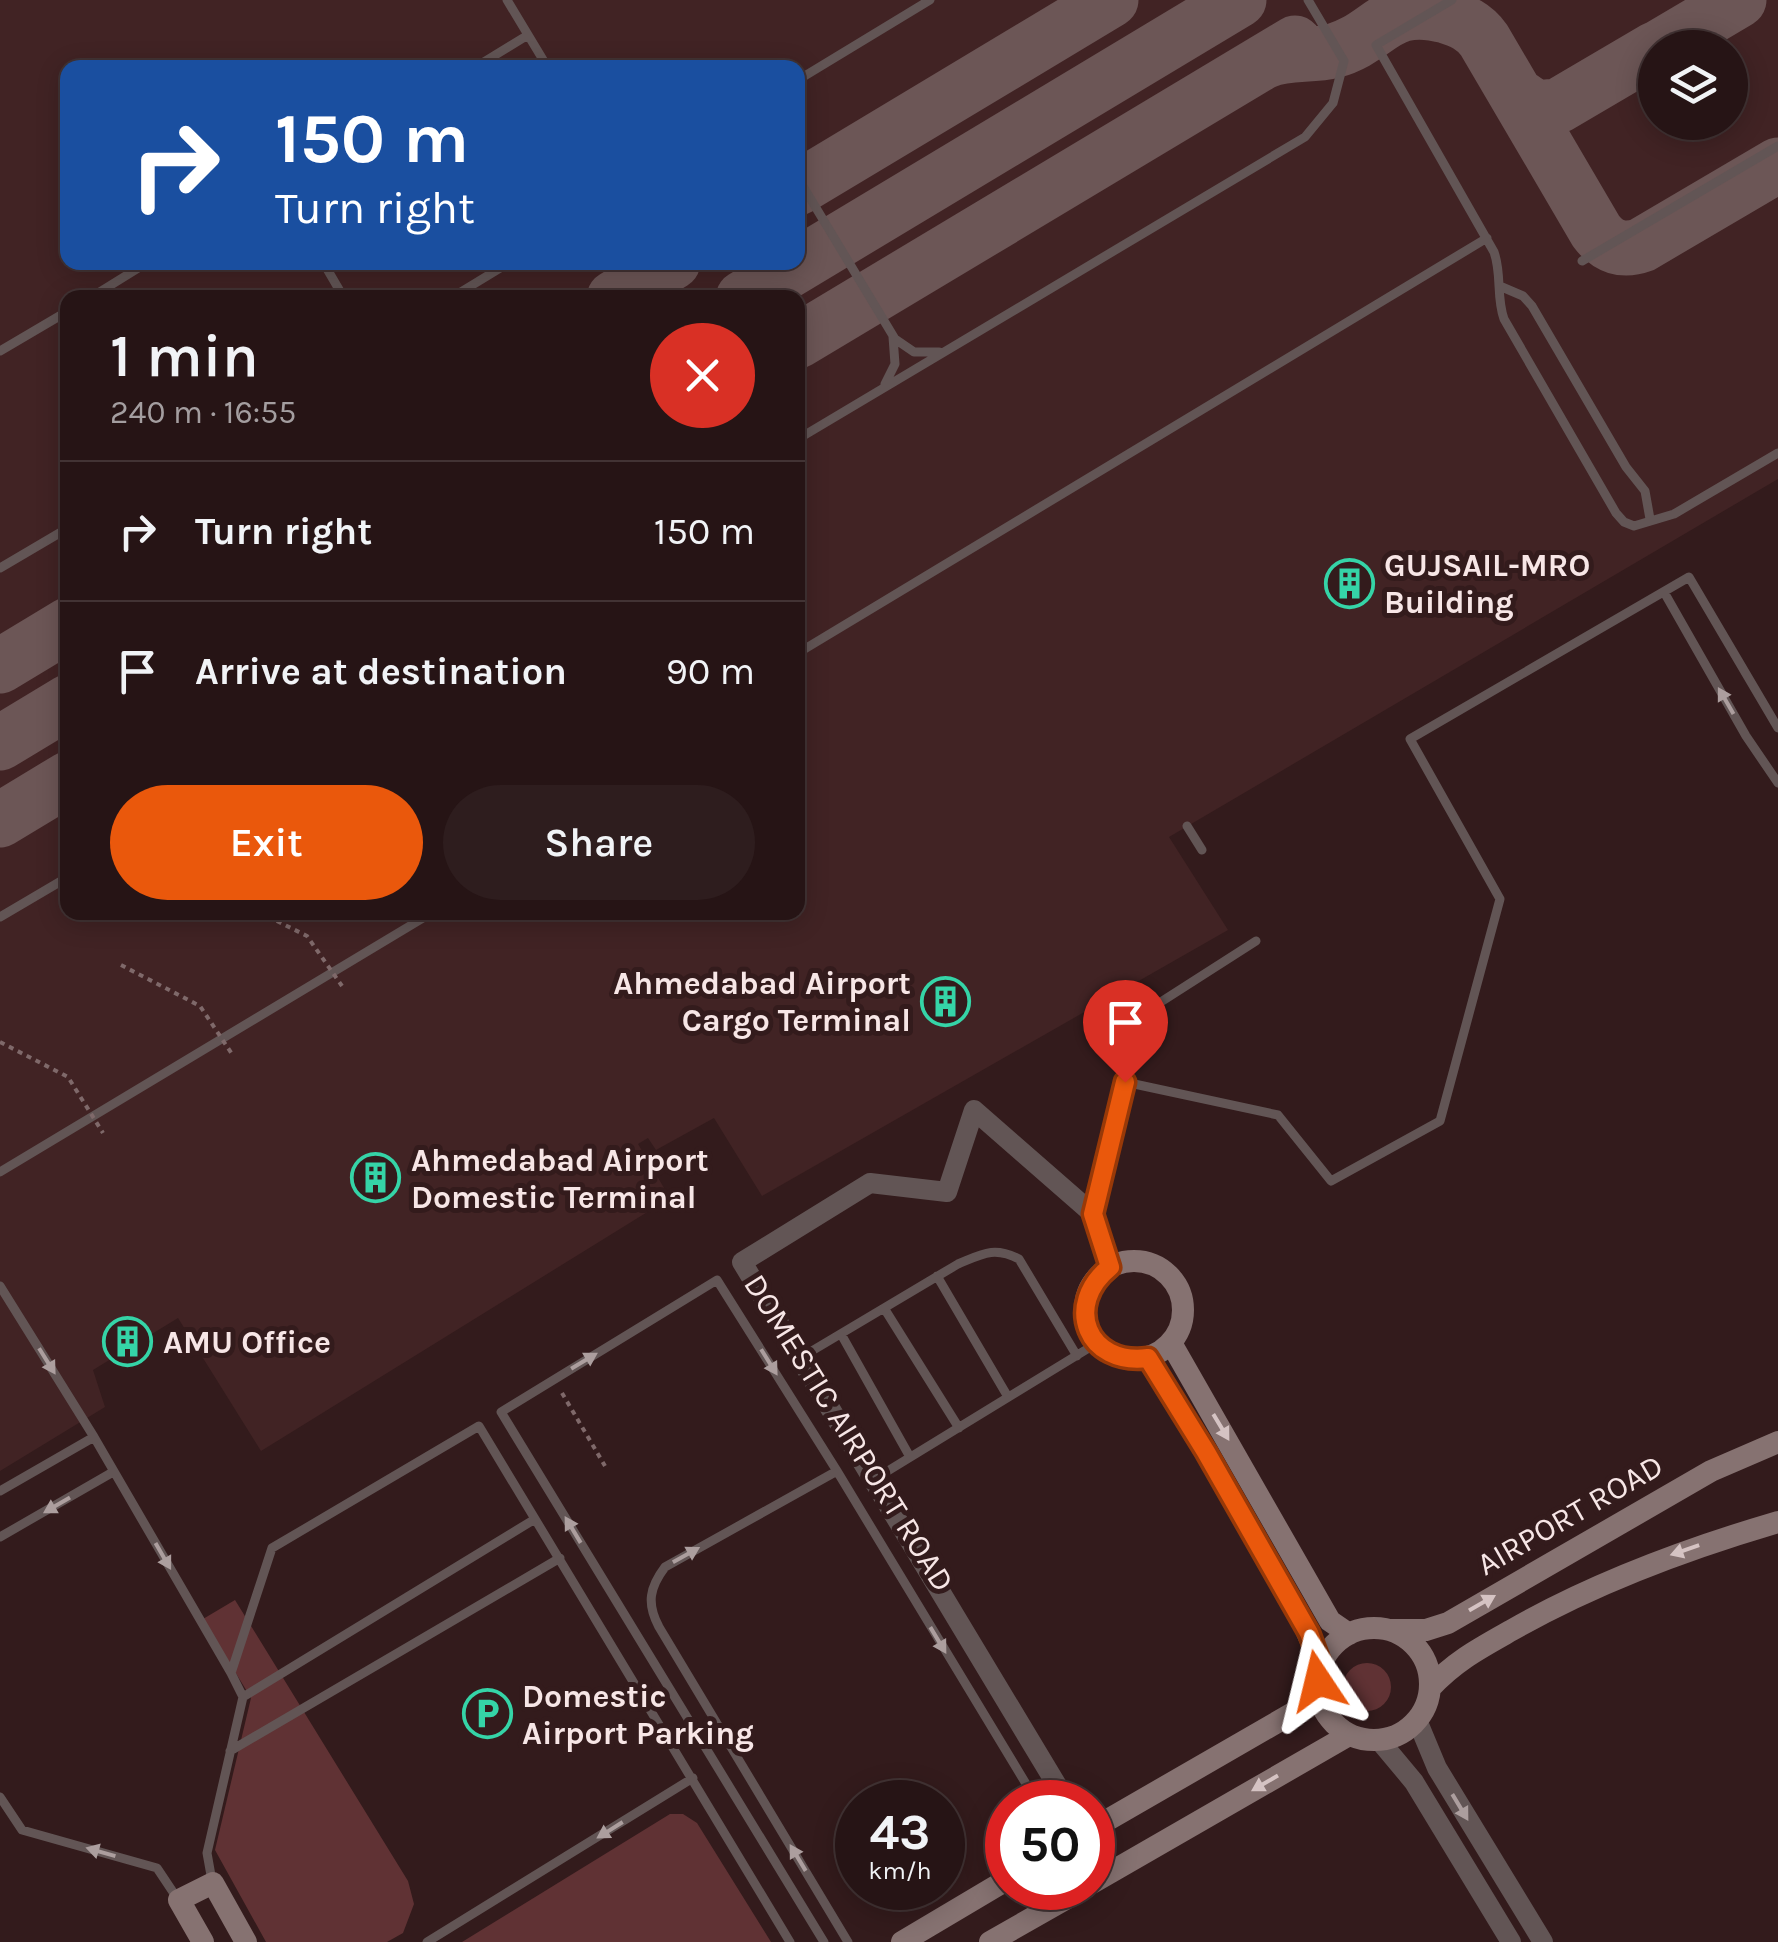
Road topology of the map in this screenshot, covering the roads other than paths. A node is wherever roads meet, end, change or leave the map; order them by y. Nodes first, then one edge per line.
1 (507, 0) edge
2 (930, 0) edge
3 (1308, 0) edge
4 (1452, 0) edge
5 (528, 35) junction
6 (487, 60) edge
7 (543, 60) edge
8 (805, 76) edge
9 (1778, 146) edge
10 (805, 190) edge
11 (1486, 238) junction
12 (1582, 261) dead end
13 (135, 270) edge
14 (497, 270) edge
15 (1502, 287) junction
16 (103, 290) edge
17 (464, 290) edge
18 (60, 316) edge
19 (892, 335) junction
20 (0, 351) edge
21 (945, 351) junction
22 (874, 394) junction
23 (805, 435) edge
24 (1778, 453) edge
25 (1650, 519) junction
26 (60, 533) edge
27 (0, 568) edge
28 (1664, 592) junction
29 (805, 649) edge
30 (1778, 728) edge
31 (1778, 783) edge
32 (1187, 826) dead end
33 (1202, 850) dead end
34 (60, 882) edge
35 (0, 917) edge
36 (421, 920) edge
37 (1256, 941) dead end
38 (1125, 1082) junction
39 (0, 1172) edge
40 (1093, 1214) junction
41 (1110, 1267) junction
42 (937, 1276) junction
43 (0, 1286) edge
44 (884, 1308) junction
45 (841, 1334) junction
46 (1097, 1343) junction
47 (1171, 1343) junction
48 (1076, 1356) junction
49 (1148, 1358) junction
50 (799, 1359) junction
51 (1008, 1397) junction
52 (959, 1428) junction
53 (94, 1436) junction
54 (1778, 1442) edge
55 (910, 1457) junction
56 (837, 1471) junction
57 (114, 1472) junction
58 (872, 1480) junction
59 (0, 1491) edge
60 (535, 1519) junction
61 (1778, 1522) edge
62 (0, 1538) edge
63 (560, 1558) junction
64 (1391, 1630) junction
65 (1348, 1634) junction
66 (1321, 1665) junction
67 (231, 1673) junction
68 (1430, 1688) junction
69 (243, 1697) junction
70 (1319, 1698) junction
71 (1417, 1720) junction
72 (1349, 1735) junction
73 (1379, 1740) junction
74 (229, 1752) junction
75 (693, 1778) junction
76 (1024, 1780) edge
77 (1055, 1780) edge
78 (0, 1797) edge
79 (1115, 1816) edge
80 (1115, 1870) edge
81 (213, 1882) junction
82 (985, 1893) edge
83 (1512, 1894) junction
84 (179, 1900) junction
85 (1490, 1908) junction
86 (1046, 1910) edge
87 (203, 1942) edge
88 (246, 1942) edge
89 (427, 1942) edge
90 (790, 1942) edge
91 (824, 1942) edge
92 (848, 1942) edge
93 (902, 1942) edge
94 (990, 1942) edge
95 (1510, 1942) edge
96 (1542, 1942) edge

1 - 5 lane
2 - 8 lane
3 - 21 lane
4 - 11 lane
5 - 6 lane
5 - 7 lane
9 - 12 lane
10 - 19 lane
11 - 15 lane
11 - 29 lane
13 - 16 lane
14 - 17 lane
15 - 25 lane
15 - 25 lane
18 - 20 lane
19 - 21 lane
19 - 22 lane
21 - 22 lane
22 - 23 lane
24 - 25 lane
26 - 27 lane
28 - 30 lane
31 -> 28 lane
28 - 38 lane
32 - 33 lane
34 - 35 lane
36 - 39 lane
37 - 38 lane
38 - 40 lane
40 - 41 street
40 - 50 street
41 - 46 main road
41 - 47 main road
42 - 44 lane
42 - 48 lane
42 - 51 lane
43 -> 53 lane
44 - 45 lane
44 - 52 lane
45 - 50 lane
45 - 55 lane
46 - 48 lane
46 - 49 main road
47 - 49 main road
47 -> 65 main road
48 - 51 lane
49 - 66 main road
50 - 58 street
51 - 52 lane
52 - 55 lane
53 - 57 lane
53 - 59 lane
64 -> 54 main road, AIRPORT ROAD
55 - 58 lane
56 -> 76 lane, DOMESTIC AIRPORT ROAD
91 -> 56 lane, DOMESTIC AIRPORT ROAD
92 -> 56 lane
57 -> 62 lane
57 -> 67 lane
58 - 77 street
60 - 63 lane
60 - 67 lane
60 - 69 lane
61 -> 68 main road
63 - 74 lane
63 - 75 lane
64 - 65 main road
64 - 68 main road
65 - 66 main road
66 - 70 main road
67 - 69 lane
68 - 71 main road
69 - 74 lane
70 - 72 main road
70 - 79 main road
71 - 73 main road
71 -> 83 street
72 - 73 main road
72 -> 80 main road
73 - 85 street
74 - 81 lane
75 -> 89 lane
75 - 90 lane
84 -> 78 lane
81 - 84 main road
81 - 88 main road
82 - 93 main road
83 - 85 street
83 - 96 street
84 - 87 main road
85 - 95 street
86 - 94 main road

